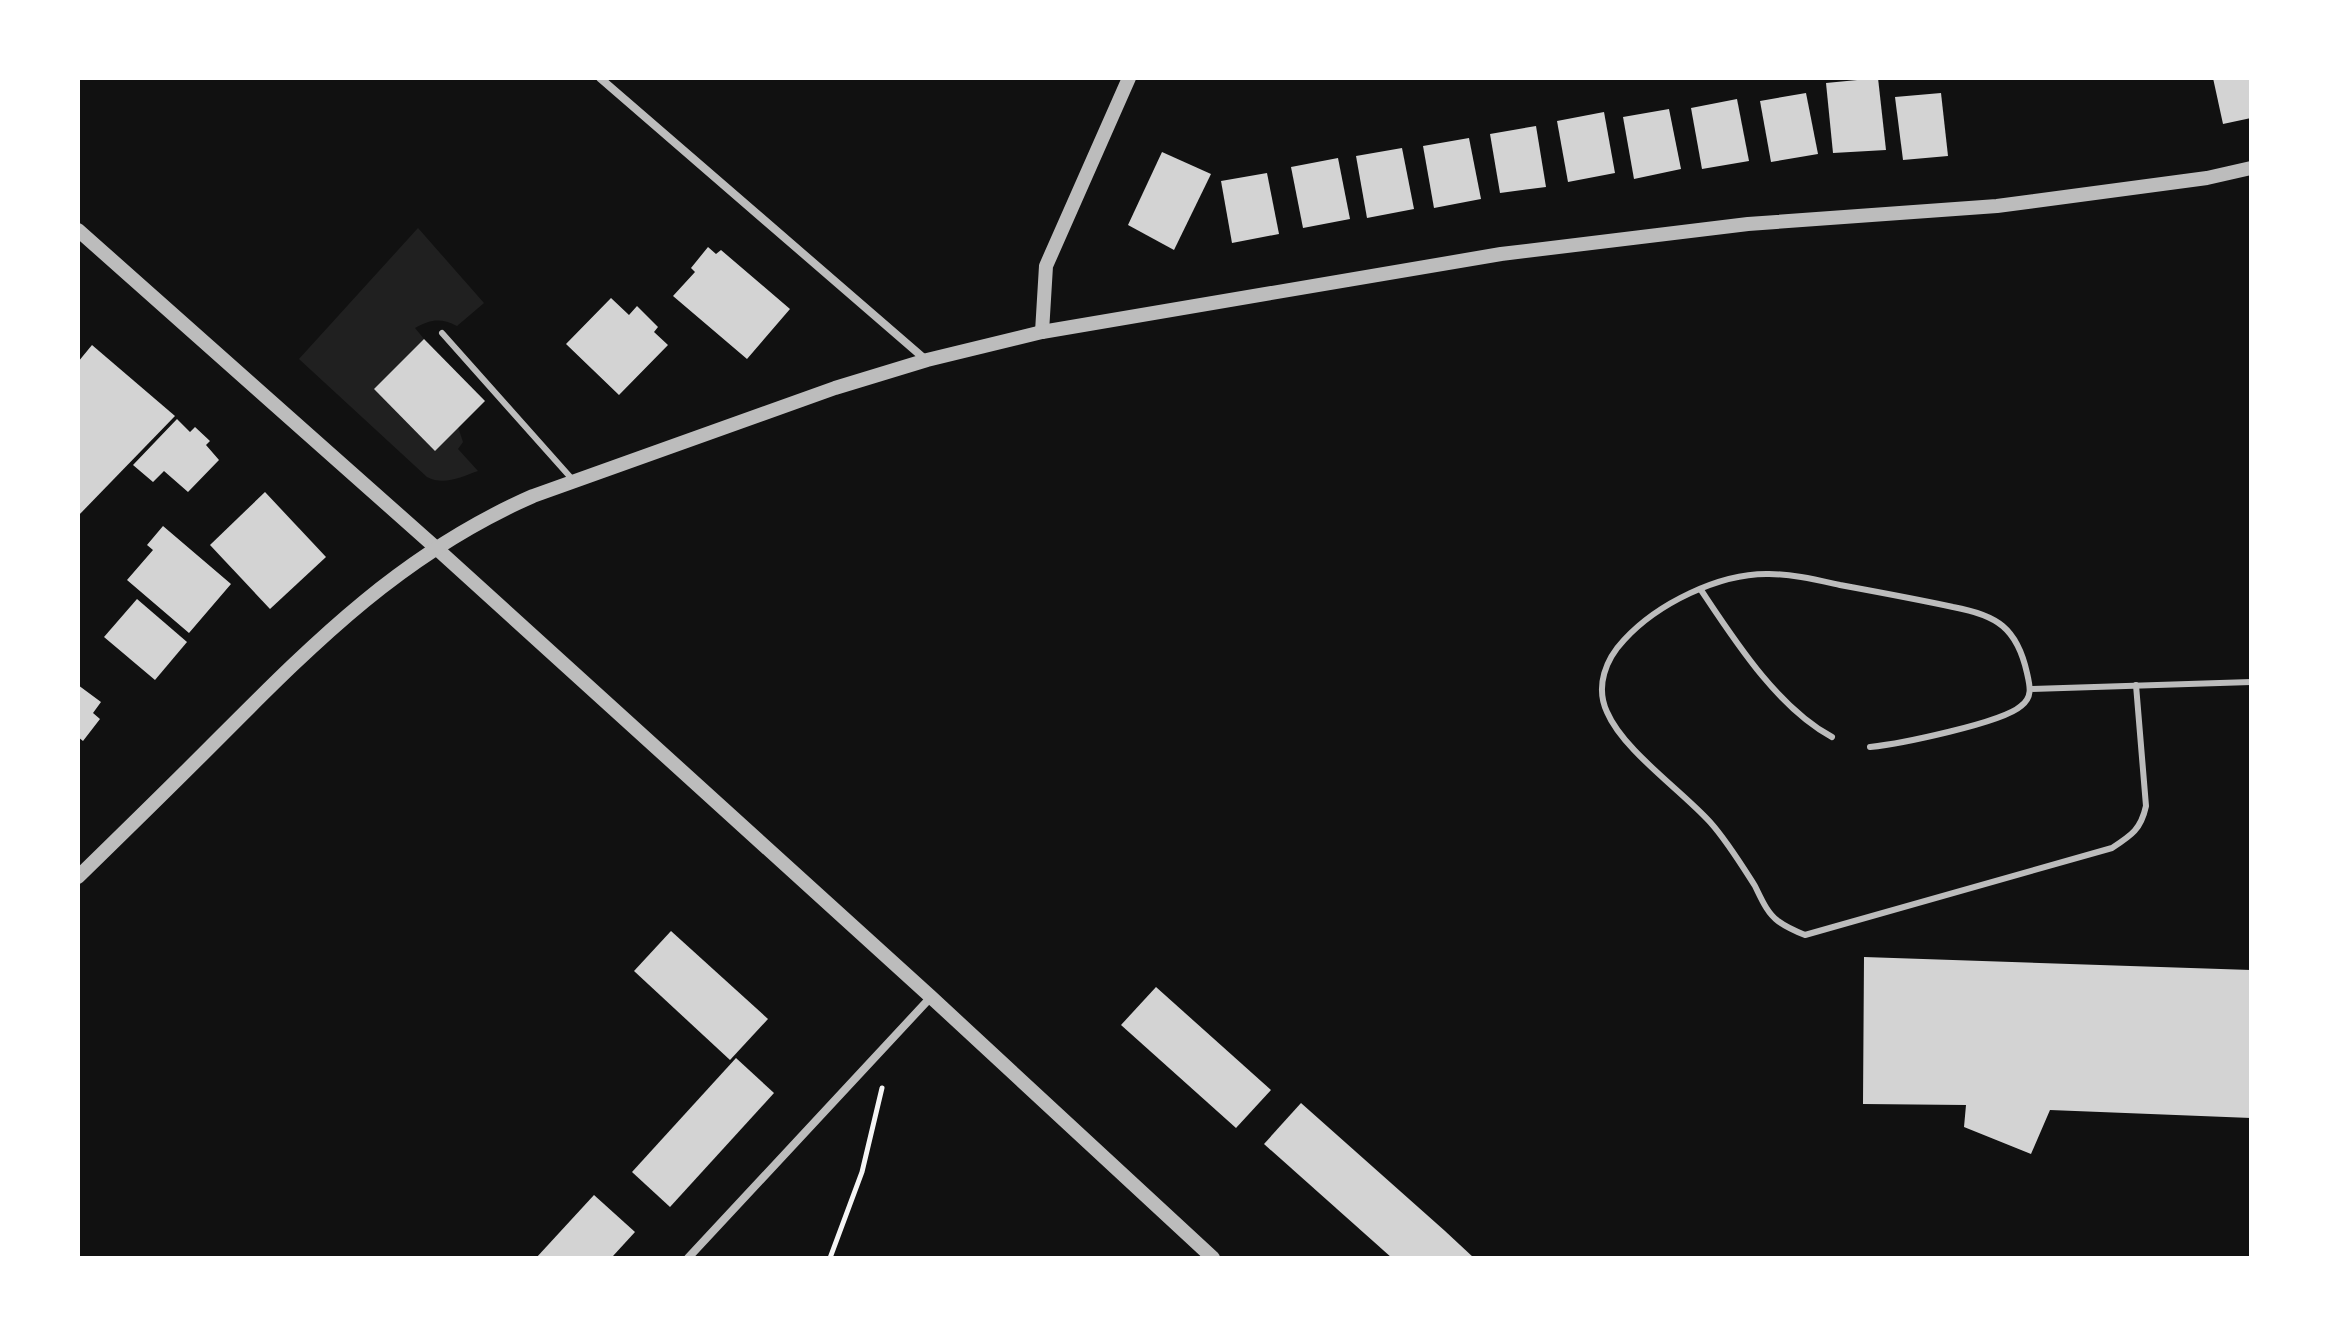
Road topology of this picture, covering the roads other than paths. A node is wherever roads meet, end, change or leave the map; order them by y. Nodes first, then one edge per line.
1 (600, 78) edge
2 (1129, 78) edge
3 (2251, 168) edge
4 (78, 230) edge
5 (1042, 332) junction
6 (442, 333) dead end
7 (927, 360) junction
8 (574, 481) junction
9 (435, 547) junction
10 (1701, 590) junction
11 (2251, 682) edge
12 (2136, 685) junction
13 (2030, 689) junction
14 (1832, 737) dead end
15 (1870, 747) dead end
16 (78, 877) edge
17 (931, 997) junction
18 (688, 1258) edge
19 (1213, 1258) edge

1 - 7 street
2 - 5 street
3 - 5 street
4 - 9 street
5 - 7 street
6 - 8 lane
7 - 8 street
8 - 9 street
9 - 16 street
9 - 17 street
10 - 12 lane
10 - 13 lane
10 - 14 lane
11 - 12 lane
12 - 13 lane
13 - 15 lane
17 - 18 street
17 - 19 street

